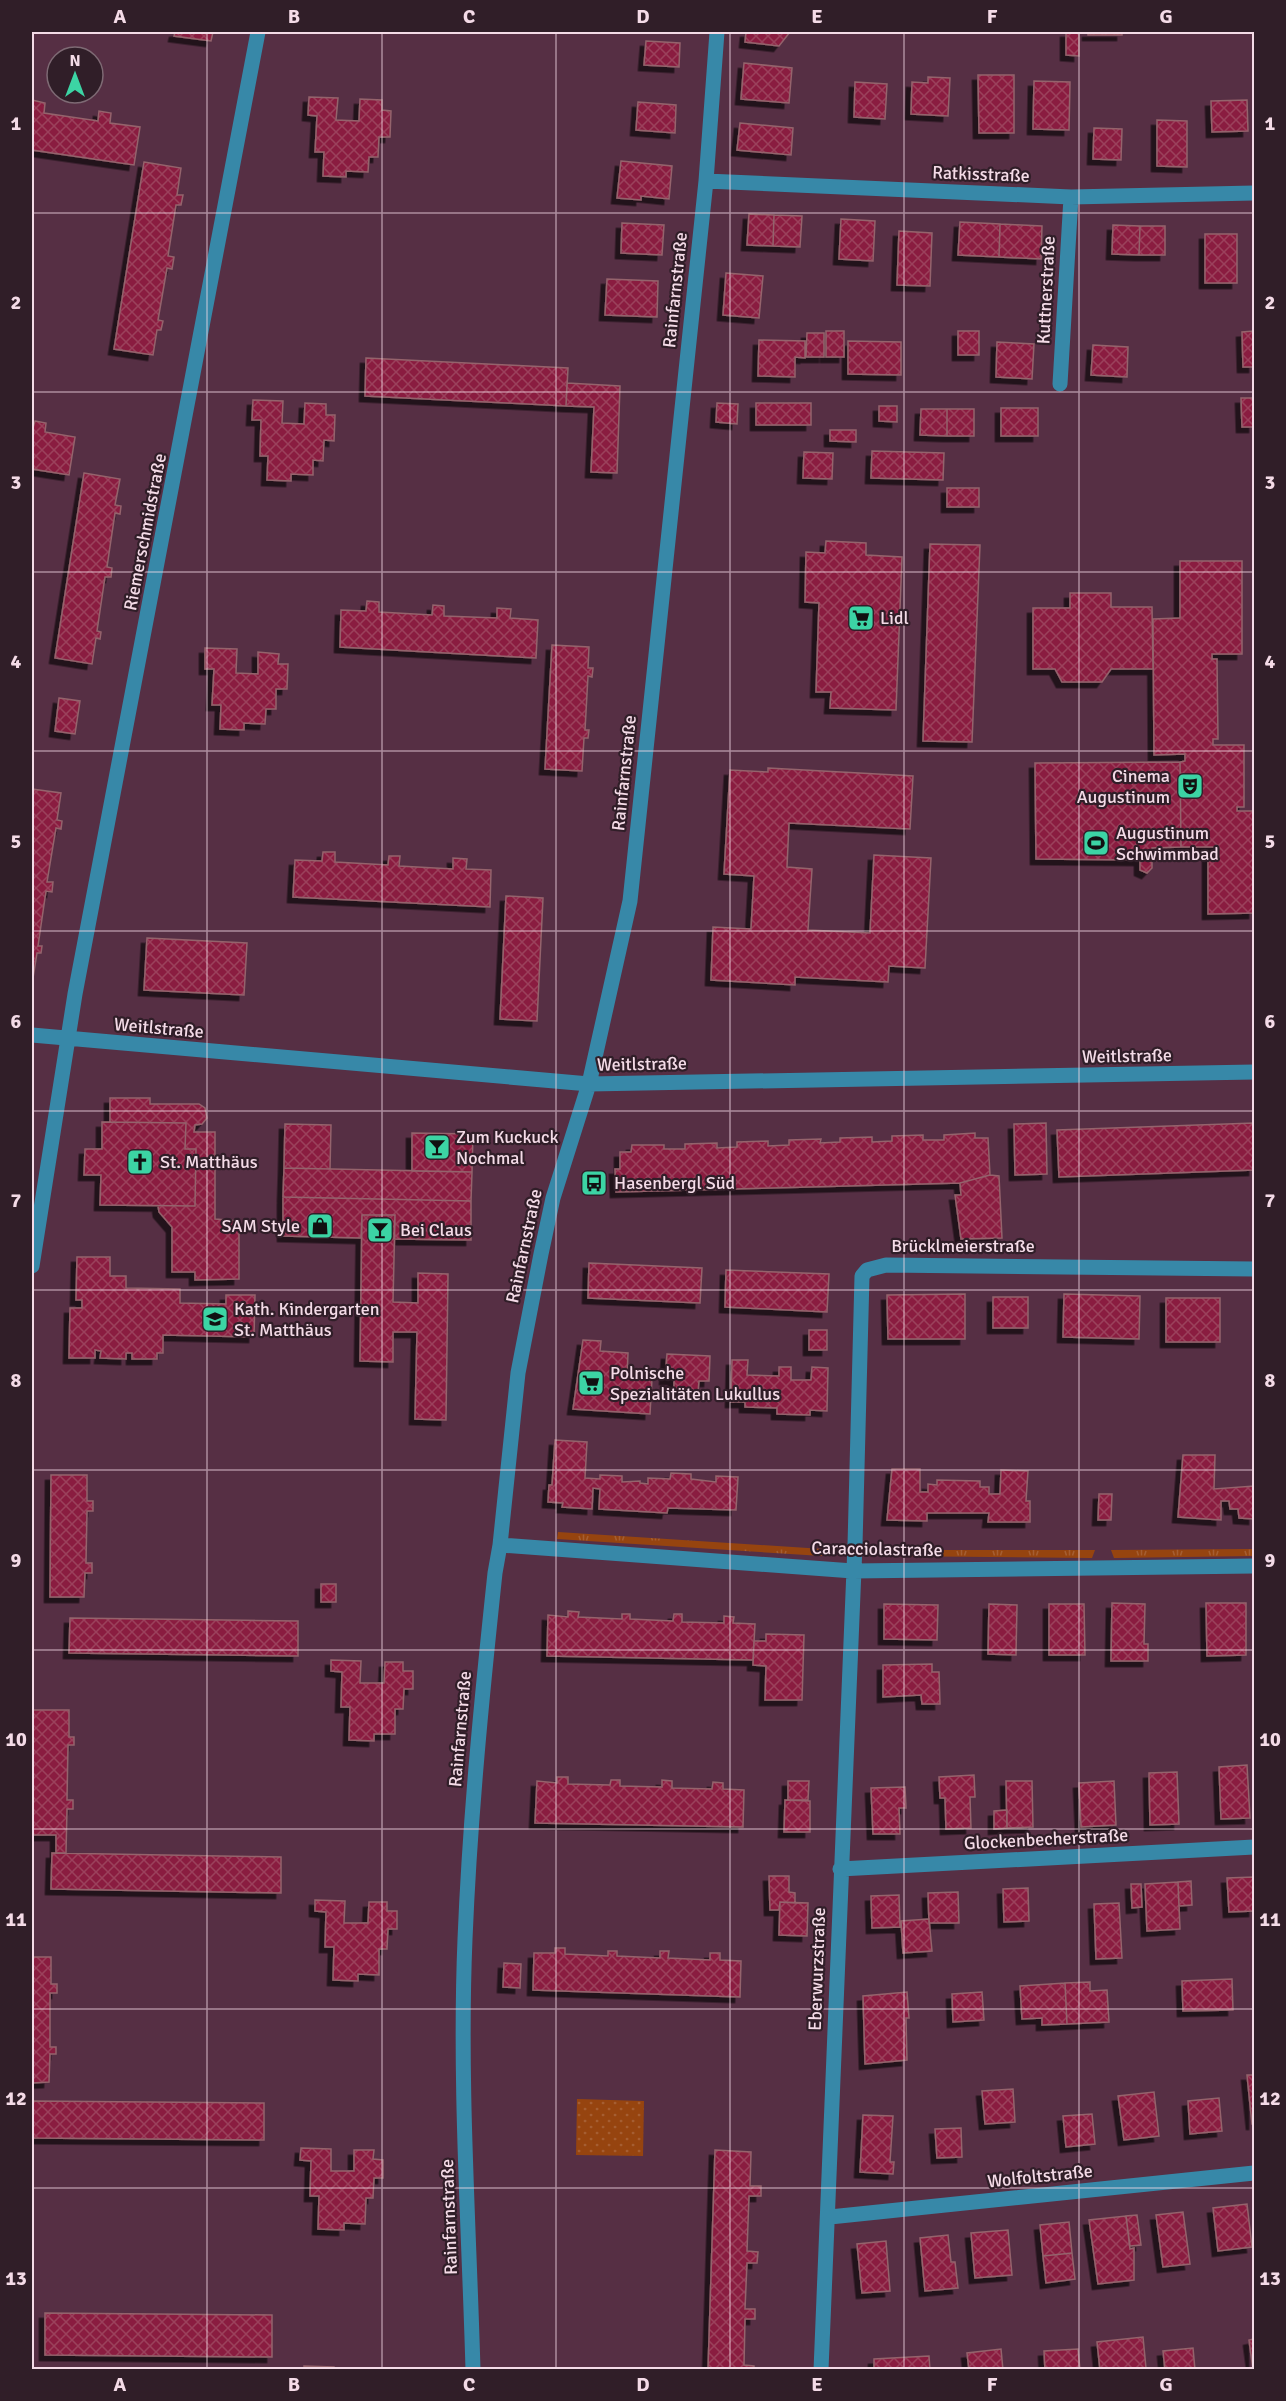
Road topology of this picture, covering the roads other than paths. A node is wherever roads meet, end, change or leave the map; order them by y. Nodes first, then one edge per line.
1 (258, 32) edge
2 (717, 32) edge
3 (706, 181) junction
4 (1254, 194) edge
5 (1071, 197) junction
6 (1060, 384) dead end
7 (32, 1035) edge
8 (69, 1039) junction
9 (1254, 1072) edge
10 (590, 1084) junction
11 (32, 1266) edge
12 (1254, 1269) edge
13 (500, 1545) junction
14 (1254, 1566) edge
15 (853, 1571) junction
16 (1254, 1847) edge
17 (840, 1869) junction
18 (1254, 2173) edge
19 (830, 2217) junction
20 (473, 2370) edge
21 (821, 2370) edge

1 - 8 street, Riemerschmidstraße
2 - 3 street, Rainfarnstraße
3 - 5 street, Ratkisstraße
3 - 10 street, Rainfarnstraße
4 - 5 street, Ratkisstraße
5 - 6 street, Kuttnerstraße
7 - 8 street, Weitlstraße
8 - 10 street, Weitlstraße
8 - 11 street, Riemerschmidstraße
9 - 10 street, Weitlstraße
10 - 13 street, Rainfarnstraße
12 - 15 street, Brücklmeierstraße
13 - 15 street, Caracciolastraße
13 - 20 street, Rainfarnstraße
14 - 15 street, Caracciolastraße
15 - 17 street, Eberwurzstraße
16 - 17 street, Glockenbecherstraße
17 - 19 street, Eberwurzstraße
18 - 19 street, Wolfoltstraße
19 - 21 street, Eberwurzstraße

